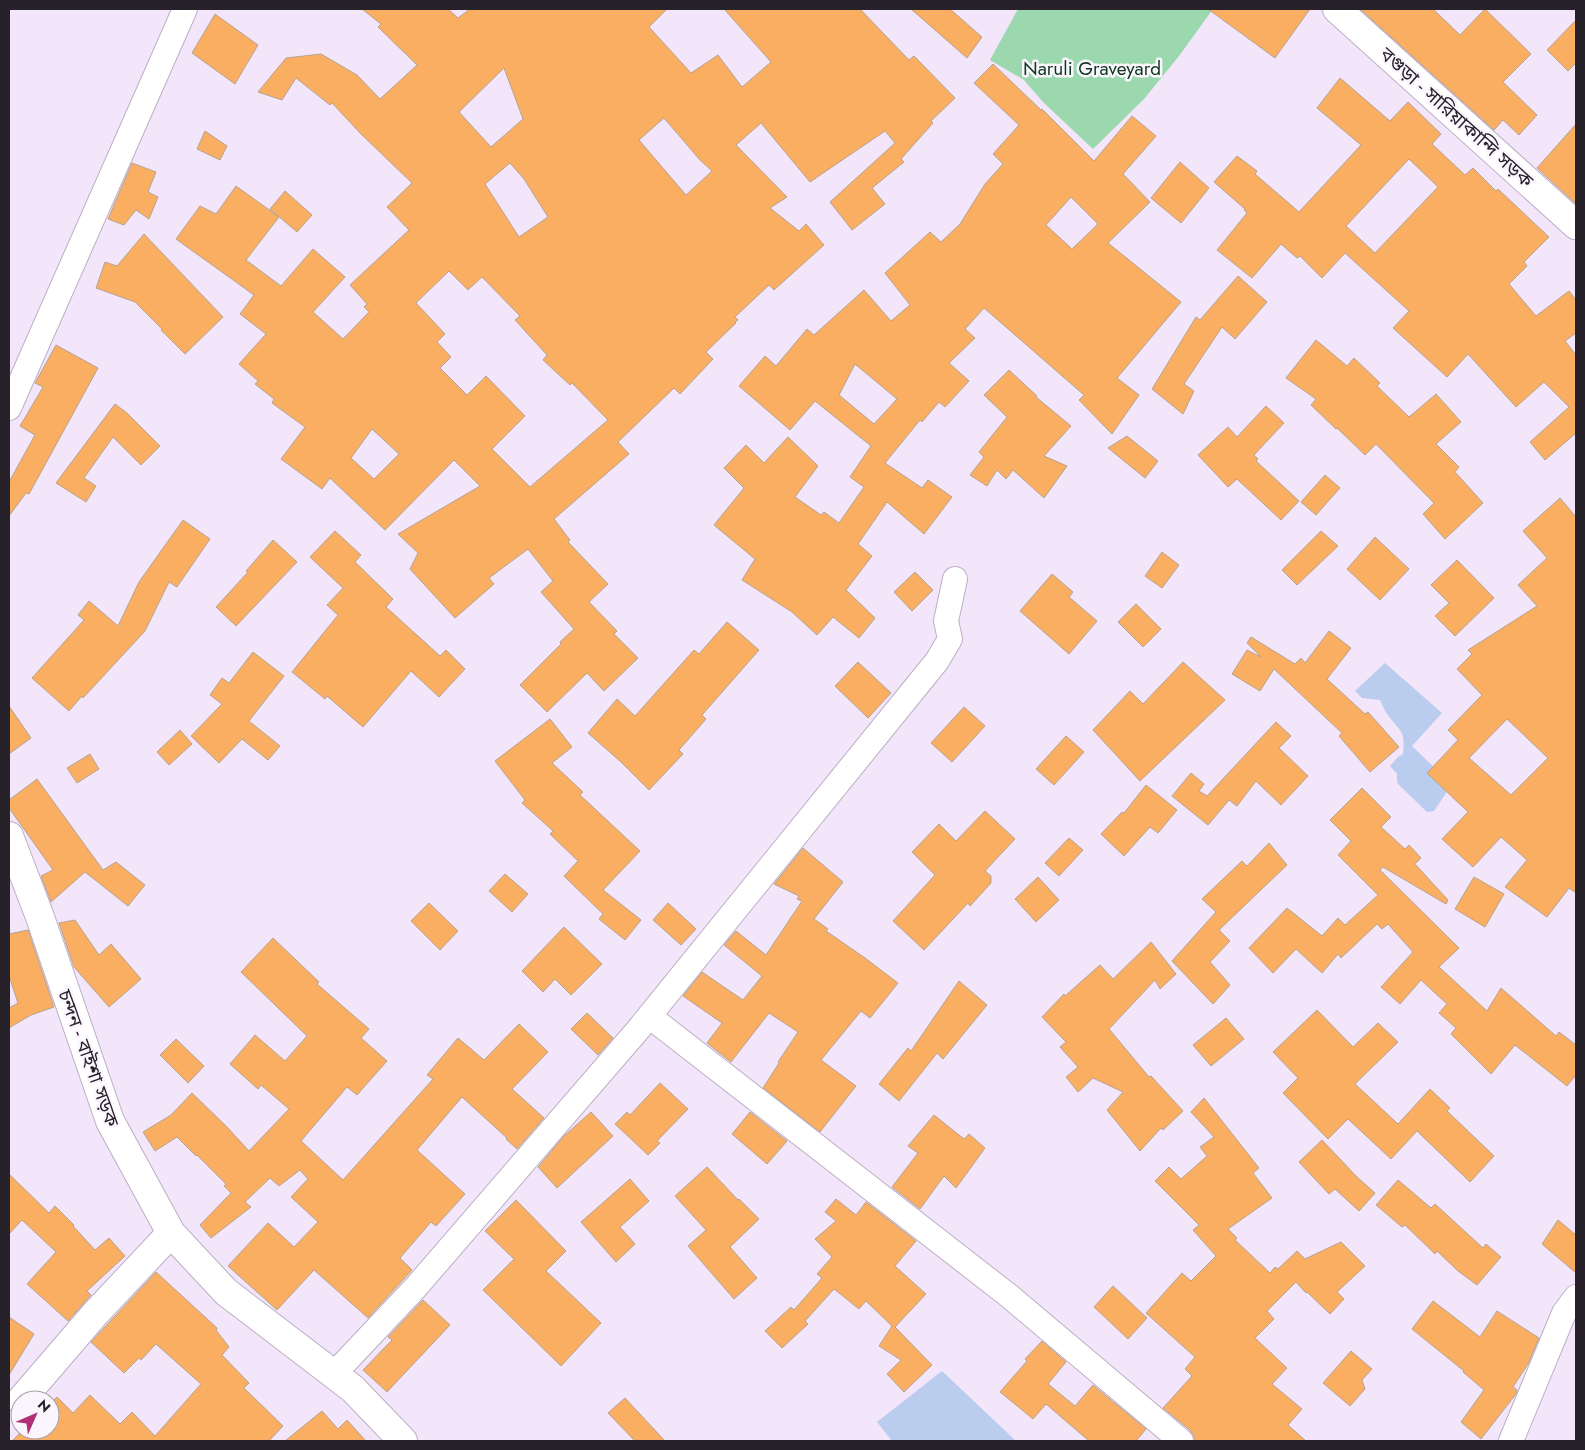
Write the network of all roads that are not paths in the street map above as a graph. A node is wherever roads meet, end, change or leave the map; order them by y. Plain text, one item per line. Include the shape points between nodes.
1 (185, 9) edge
2 (1337, 9) edge
3 (1576, 224) edge
4 (9, 408) edge
5 (955, 579) dead end
6 (9, 836) edge
7 (649, 1016) junction
8 (171, 1233) junction
9 (1576, 1297) edge
10 (334, 1374) junction
11 (29, 1390) edge
12 (403, 1441) edge
13 (1181, 1441) edge
14 (1511, 1441) edge

1 - 4 street
2 - 3 main road, বগুড়া - সারিয়াকান্দি সড়ক
5 - 7 street via 946,621 950,639 937,661
6 - 8 main road, চন্দন - বাইশা সড়ক via 110,1121
7 - 10 street via 416,1287
7 - 13 street via 1008,1295
8 - 10 main road, চন্দন - বাইশা সড়ক via 226,1292
8 - 11 main road
9 - 14 street via 1564,1313
10 - 12 main road, চন্দন - বাইশা সড়ক

